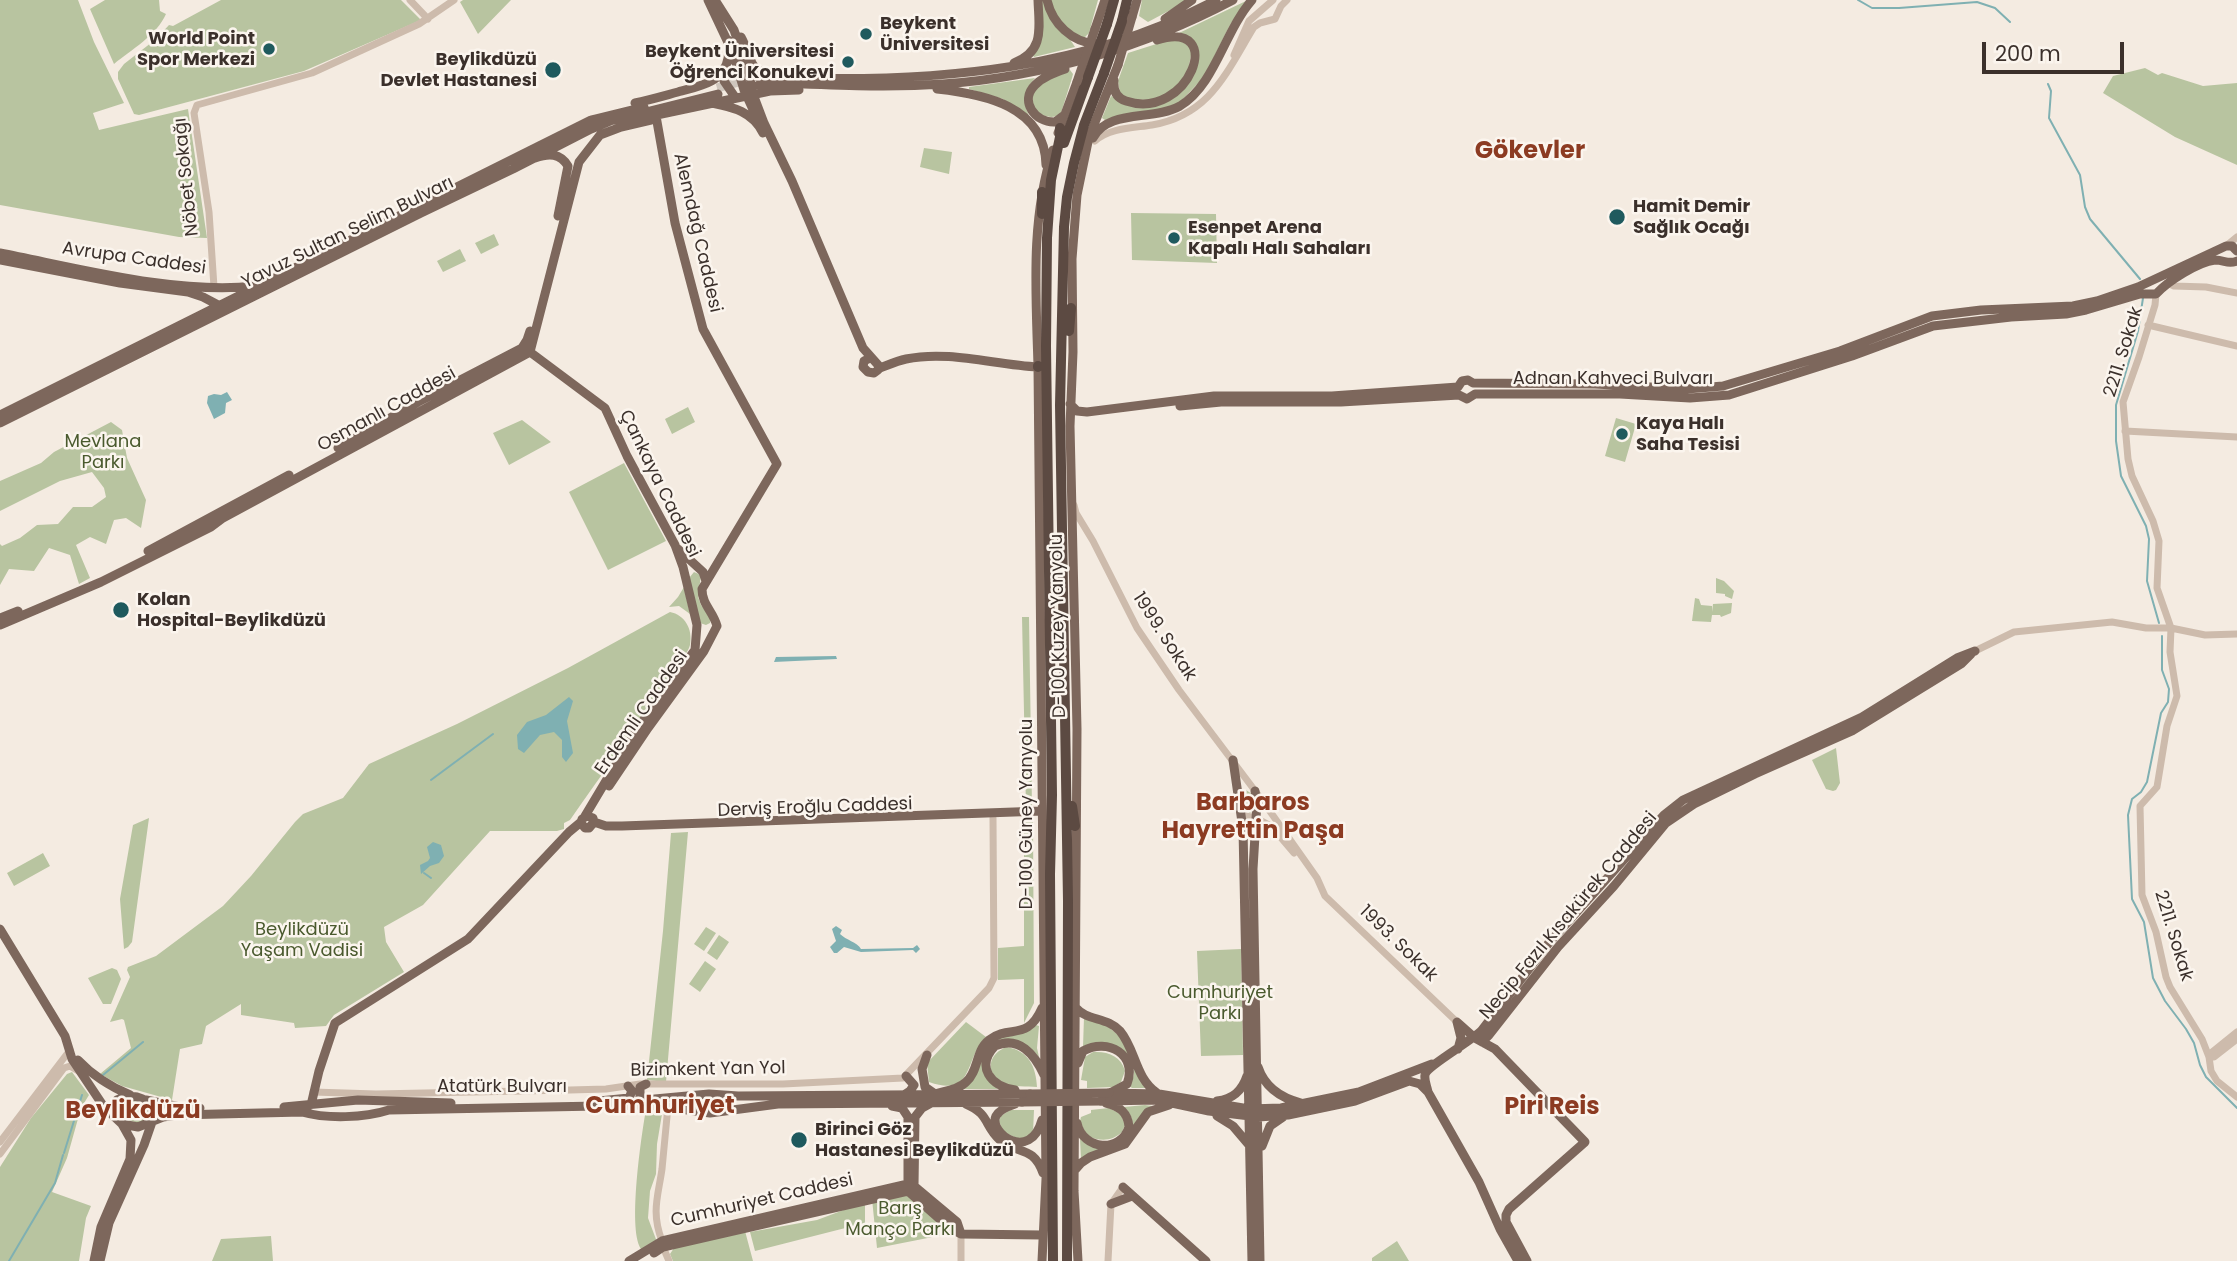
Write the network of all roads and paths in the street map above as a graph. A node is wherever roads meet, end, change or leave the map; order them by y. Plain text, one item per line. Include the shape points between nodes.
1 (410, 0) edge
2 (454, 0) edge
3 (708, 0) edge
4 (718, 0) edge
5 (1038, 0) edge
6 (1047, 0) edge
7 (1105, 0) edge
8 (1114, 0) edge
9 (1128, 0) edge
10 (1137, 0) edge
11 (1192, 0) edge
12 (1216, 0) edge
13 (1233, 0) edge
14 (1252, 0) edge
15 (1287, 0) edge
16 (1268, 3) edge
17 (1279, 9) junction
18 (428, 19) junction
19 (1127, 19) junction
20 (1269, 20) junction
21 (734, 30) junction
22 (1143, 32) junction
23 (728, 40) junction
24 (1133, 43) junction
25 (1109, 44) junction
26 (1078, 61) junction
27 (1232, 62) junction
28 (1118, 65) junction
29 (724, 70) junction
30 (990, 70) junction
31 (913, 82) junction
32 (874, 85) junction
33 (770, 91) junction
34 (716, 93) junction
35 (750, 95) junction
36 (736, 97) junction
37 (1068, 108) junction
38 (760, 111) junction
39 (656, 116) junction
40 (606, 123) junction
41 (760, 125) junction
42 (1060, 128) junction
43 (600, 135) junction
44 (1087, 149) junction
45 (535, 158) junction
46 (779, 158) junction
47 (1045, 174) junction
48 (1046, 192) junction
49 (2237, 237) edge
50 (2223, 248) junction
51 (2237, 250) edge
52 (0, 253) edge
53 (0, 260) edge
54 (2222, 261) junction
55 (2236, 261) edge
56 (2168, 283) junction
57 (263, 284) junction
58 (214, 287) junction
59 (2152, 288) junction
60 (2237, 293) edge
61 (194, 294) junction
62 (1071, 308) junction
63 (222, 309) junction
64 (197, 317) junction
65 (2148, 325) junction
66 (2237, 346) edge
67 (528, 348) junction
68 (123, 358) junction
69 (1036, 367) junction
70 (1474, 383) junction
71 (1610, 389) junction
72 (1458, 391) junction
73 (1475, 394) junction
74 (1221, 399) junction
75 (1070, 404) junction
76 (0, 415) edge
77 (0, 423) edge
78 (1070, 426) junction
79 (2125, 431) junction
80 (2237, 437) edge
81 (1061, 439) junction
82 (1072, 494) junction
83 (209, 522) junction
84 (675, 545) junction
85 (700, 569) junction
86 (686, 578) junction
87 (706, 581) junction
88 (0, 618) edge
89 (0, 625) edge
90 (697, 625) junction
91 (717, 626) junction
92 (2171, 628) junction
93 (2237, 634) edge
94 (1975, 651) joint
95 (1065, 681) junction
96 (1051, 748) junction
97 (1233, 760) junction
98 (1253, 788) junction
99 (1237, 790) junction
100 (1042, 814) junction
101 (1241, 815) junction
102 (993, 816) junction
103 (1256, 818) junction
104 (588, 822) junction
105 (1268, 824) junction
106 (1075, 826) junction
107 (1653, 831) junction
108 (1255, 837) junction
109 (1043, 865) junction
110 (1321, 886) junction
111 (0, 929) edge
112 (0, 936) edge
113 (1548, 944) junction
114 (1558, 947) junction
115 (38, 994) junction
116 (1044, 1003) junction
117 (1076, 1008) junction
118 (1457, 1022) junction
119 (2237, 1032) edge
120 (2237, 1039) edge
121 (1478, 1040) junction
122 (68, 1046) junction
123 (1457, 1050) junction
124 (927, 1055) junction
125 (2209, 1057) junction
126 (1255, 1061) junction
127 (1436, 1063) junction
128 (1248, 1071) junction
129 (83, 1075) junction
130 (1075, 1075) junction
131 (906, 1076) junction
132 (1045, 1079) junction
133 (646, 1084) junction
134 (628, 1086) junction
135 (1428, 1092) junction
136 (313, 1093) junction
137 (1109, 1093) junction
138 (1030, 1094) junction
139 (1159, 1094) junction
140 (130, 1095) junction
141 (902, 1095) junction
142 (738, 1096) junction
143 (677, 1097) junction
144 (2237, 1097) edge
145 (934, 1098) junction
146 (146, 1100) junction
147 (650, 1100) junction
148 (599, 1101) junction
149 (1101, 1101) junction
150 (342, 1102) junction
151 (858, 1102) junction
152 (961, 1102) junction
153 (1022, 1102) junction
154 (1173, 1103) junction
155 (1303, 1103) junction
156 (312, 1105) junction
157 (388, 1106) junction
158 (670, 1107) junction
159 (1209, 1107) junction
160 (733, 1110) junction
161 (1074, 1111) junction
162 (1045, 1112) junction
163 (1253, 1114) junction
164 (345, 1115) junction
165 (1287, 1115) junction
166 (119, 1121) junction
167 (152, 1122) junction
168 (0, 1142) edge
169 (1250, 1147) junction
170 (0, 1154) edge
171 (1259, 1162) junction
172 (1074, 1171) junction
173 (1045, 1178) junction
174 (910, 1186) junction
175 (1123, 1187) joint
176 (1074, 1191) joint
177 (1132, 1196) junction
178 (1111, 1204) junction
179 (1490, 1207) junction
180 (1509, 1209) junction
181 (961, 1234) junction
182 (1042, 1235) junction
183 (663, 1244) junction
184 (94, 1261) edge
185 (100, 1261) edge
186 (629, 1261) edge
187 (640, 1261) edge
188 (669, 1261) edge
189 (961, 1261) edge
190 (1044, 1261) edge
191 (1053, 1261) edge
192 (1067, 1261) edge
193 (1076, 1261) edge
194 (1108, 1261) edge
195 (1206, 1261) edge
196 (1252, 1261) edge
197 (1260, 1261) edge
198 (1518, 1261) edge
199 (1527, 1261) edge

1 - 18 street
2 - 18 street
3 - 23 main road
4 - 21 main road
5 - 30 main road via 1036,46 1022,60
6 - 25 main road via 1056,20 1073,37 1085,43
7 - 37 main road, D-100 Güney Yanyolu, bridge
8 - 48 highway, bridge
9 - 19 highway
10 - 19 main road, D-100 Kuzey Yanyolu
11 - 22 main road
12 - 22 main road
13 - 24 main road
14 - 44 main road via 1233,26 1206,81 1189,99 1164,113 1107,123
15 - 17 street
16 - 17 street
16 - 20 street via 1263,13
16 - 27 street via 1251,19
17 - 20 street via 1275,19
18 - 58 street, Nöbet Sokağı via 312,73 197,105 195,124 209,212
19 - 28 main road, D-100 Kuzey Yanyolu, bridge
19 - 81 highway, bridge via 1081,135 1066,206
20 - 27 street via 1254,27
21 - 31 main road via 752,64 762,72 906,74
21 - 35 main road via 750,77
22 - 25 main road
23 - 29 main road
23 - 35 main road
24 - 26 main road
24 - 28 main road via 1185,39 1195,54 1193,71 1171,95 1140,103 1123,100 1115,92
25 - 30 main road
26 - 31 main road via 988,79
26 - 37 main road via 1043,78 1030,92 1031,111 1044,122 1057,121
27 - 44 street via 1221,83 1186,115 1106,133
28 - 44 main road, D-100 Kuzey Yanyolu
29 - 34 main road
29 - 36 main road via 724,81
30 - 31 main road
31 - 32 main road
31 - 32 main road via 759,81
31 - 47 main road via 986,97 1019,112 1041,140
32 - 33 main road via 839,91
33 - 35 main road
33 - 38 main road
34 - 36 main road
34 - 39 main road
34 - 40 main road, Yavuz Sultan Selim Bulvarı
34 - 41 main road
34 - 57 main road, Yavuz Sultan Selim Bulvarı via 595,119
35 - 36 main road
35 - 38 main road
35 - 41 main road
37 - 42 main road, D-100 Güney Yanyolu
38 - 46 main road
39 - 40 main road
39 - 43 main road
39 - 87 main road, Alemdağ Caddesi via 675,223 704,328 777,464
40 - 43 main road
40 - 45 main road, Yavuz Sultan Selim Bulvarı
41 - 46 main road
42 - 47 main road, D-100 Güney Yanyolu
42 - 48 highway
43 - 67 main road via 577,169
44 - 62 main road, D-100 Kuzey Yanyolu via 1073,223
45 - 63 main road, Yavuz Sultan Selim Bulvarı
45 - 67 main road via 557,155 568,168
46 - 69 main road via 872,362 918,357
47 - 48 main road, D-100 Güney Yanyolu
48 - 69 main road, D-100 Güney Yanyolu via 1037,226
48 - 96 highway
49 - 50 street
50 - 51 main road
50 - 54 main road
50 - 59 main road via 2191,261
52 - 58 main road, Avrupa Caddesi via 128,278
53 - 61 main road, Avrupa Caddesi
54 - 55 main road
54 - 56 main road via 2200,265
56 - 59 main road
56 - 60 street
57 - 58 main road, Avrupa Caddesi
57 - 63 main road, Yavuz Sultan Selim Bulvarı
58 - 63 main road
59 - 65 street, 2211. Sokak via 2155,305
59 - 71 main road, Adnan Kahveci Bulvarı via 2073,306 1932,316 1820,358 1723,386
61 - 63 main road, Avrupa Caddesi
61 - 64 main road via 199,305
62 - 75 main road, D-100 Kuzey Yanyolu
62 - 81 highway
63 - 64 main road, Yavuz Sultan Selim Bulvarı
63 - 68 main road, Yavuz Sultan Selim Bulvarı
64 - 68 main road, Yavuz Sultan Selim Bulvarı
65 - 66 street
65 - 79 street, 2211. Sokak via 2123,402
67 - 83 main road, Osmanlı Caddesi
67 - 84 main road, Çankaya Caddesi via 605,408
68 - 76 main road, Yavuz Sultan Selim Bulvarı
68 - 77 main road, Yavuz Sultan Selim Bulvarı
69 - 100 main road, D-100 Güney Yanyolu
70 - 71 main road, Adnan Kahveci Bulvarı
70 - 72 main road, Adnan Kahveci Bulvarı via 1465,380
70 - 73 main road
71 - 73 main road, Adnan Kahveci Bulvarı
72 - 73 main road, Adnan Kahveci Bulvarı via 1467,399
72 - 74 main road, Adnan Kahveci Bulvarı via 1341,399
74 - 75 main road, Adnan Kahveci Bulvarı via 1087,412
74 - 78 main road, Adnan Kahveci Bulvarı via 1082,418
75 - 78 main road, D-100 Kuzey Yanyolu
78 - 82 main road, D-100 Kuzey Yanyolu
79 - 80 street
79 - 92 street, 2211. Sokak via 2132,477 2159,541 2157,589
81 - 95 highway
82 - 97 street, 1999. Sokak via 1076,513 1137,628
82 - 106 main road, D-100 Kuzey Yanyolu
83 - 88 main road, Osmanlı Caddesi via 82,585
83 - 89 main road, Osmanlı Caddesi via 101,582
84 - 85 main road
84 - 86 main road, Çankaya Caddesi
85 - 86 main road via 695,568
85 - 87 main road
86 - 90 main road, Çankaya Caddesi
87 - 91 main road via 703,602
90 - 91 main road via 704,629
90 - 104 main road, Erdemli Caddesi via 695,650 637,729
91 - 104 main road, Erdemli Caddesi
92 - 93 street, Necip Fazıl Kısakürek Caddesi via 2205,635
92 - 94 street, Necip Fazıl Kısakürek Caddesi via 2112,622 2014,632
92 - 125 street, 2211. Sokak via 2177,696 2157,788 2139,812 2140,881 2170,987
94 - 107 main road, Necip Fazıl Kısakürek Caddesi via 1802,748 1683,800
95 - 106 highway via 1070,702
95 - 192 highway
96 - 109 highway
96 - 191 highway
97 - 98 street, 1999. Sokak
97 - 99 main road
98 - 99 street
98 - 103 main road
98 - 110 street, 1993. Sokak
99 - 101 main road
100 - 102 main road, Derviş Eroğlu Caddesi
100 - 109 main road, D-100 Güney Yanyolu
101 - 103 street, 1993. Sokak
101 - 128 main road
102 - 104 main road, Derviş Eroğlu Caddesi via 596,832
102 - 124 street via 994,978
103 - 105 street, 1993. Sokak
103 - 108 main road
104 - 136 main road via 562,840 468,939 335,1023
105 - 108 street
105 - 110 street, 1993. Sokak
106 - 117 main road, D-100 Kuzey Yanyolu
107 - 113 main road, Necip Fazıl Kısakürek Caddesi
107 - 114 main road, Necip Fazıl Kısakürek Caddesi via 1614,886
108 - 126 main road
109 - 116 main road, D-100 Güney Yanyolu
110 - 118 street, 1993. Sokak via 1325,896
111 - 115 main road
112 - 115 main road
113 - 114 main road
113 - 121 main road, Necip Fazıl Kısakürek Caddesi
114 - 121 main road, Necip Fazıl Kısakürek Caddesi via 1489,1035
115 - 122 main road
116 - 132 main road, D-100 Güney Yanyolu
116 - 145 main road via 1037,1020 1027,1028 987,1042 965,1084
117 - 130 main road, D-100 Kuzey Yanyolu
117 - 139 main road via 1118,1029 1146,1084
118 - 121 main road
118 - 123 main road via 1461,1038
119 - 125 street
120 - 125 street
121 - 123 main road
121 - 180 main road via 1494,1049 1585,1142
122 - 129 main road
122 - 140 main road via 90,1072
122 - 168 street
123 - 127 main road
124 - 131 street
124 - 145 main road via 923,1084
125 - 144 street, 2211. Sokak via 2217,1081
126 - 155 main road via 1272,1089
126 - 163 main road
127 - 135 main road via 1425,1074
127 - 155 main road via 1359,1092
128 - 159 main road via 1236,1094
128 - 163 main road
129 - 166 main road
129 - 170 street via 75,1068 64,1068
130 - 137 main road via 1081,1054 1089,1048 1102,1046 1120,1052 1130,1075 1127,1084
130 - 161 main road, D-100 Kuzey Yanyolu
131 - 133 street, Bizimkent Yan Yol via 849,1082
131 - 141 main road via 914,1085
132 - 138 main road via 1021,1046 1005,1042 992,1048 988,1075 1005,1088
132 - 162 main road, D-100 Güney Yanyolu
133 - 134 street, Bizimkent Yan Yol
133 - 147 main road via 638,1093
134 - 136 street, Bizimkent Yan Yol via 606,1090
134 - 148 main road via 632,1091 629,1098
135 - 165 main road via 1409,1081 1355,1101
135 - 179 main road
136 - 156 main road
137 - 138 main road, bridge
137 - 139 main road
138 - 145 main road
139 - 159 main road
140 - 146 main road
140 - 166 main road via 117,1100 114,1107
141 - 142 main road, Atatürk Bulvarı
141 - 145 main road, Atatürk Bulvarı
142 - 143 main road, Atatürk Bulvarı
142 - 160 main road via 715,1100 719,1109
143 - 147 main road, Atatürk Bulvarı
143 - 158 main road via 699,1098 704,1104 696,1110
145 - 151 main road
145 - 152 main road
145 - 174 main road via 915,1117
146 - 156 main road, Atatürk Bulvarı via 188,1108
146 - 167 main road via 153,1109
147 - 148 main road, Atatürk Bulvarı
148 - 157 main road, Atatürk Bulvarı
149 - 153 main road, bridge
149 - 154 main road
149 - 161 main road via 1119,1107 1128,1119 1126,1135 1116,1142 1088,1141
150 - 156 main road, Atatürk Bulvarı
150 - 157 main road, Atatürk Bulvarı
150 - 164 main road via 354,1105 354,1111
151 - 160 main road, Atatürk Bulvarı
151 - 174 main road via 897,1106 905,1112
152 - 153 main road
152 - 173 main road via 982,1112 1003,1142 1031,1153
153 - 162 main road via 996,1115 997,1128 1010,1140 1034,1138
154 - 159 main road
154 - 172 main road via 1151,1110 1125,1144 1090,1157
155 - 163 main road
157 - 158 main road, Atatürk Bulvarı
157 - 164 main road, Atatürk Bulvarı via 363,1116
158 - 160 main road, Atatürk Bulvarı via 698,1113
158 - 183 street via 656,1202
159 - 163 main road
159 - 169 main road
161 - 172 main road, D-100 Kuzey Yanyolu
162 - 173 main road, D-100 Güney Yanyolu
163 - 165 main road
163 - 169 main road
163 - 171 main road
164 - 167 main road, Atatürk Bulvarı via 202,1114 167,1116
165 - 171 main road via 1269,1128
166 - 167 main road via 138,1127
166 - 184 main road via 131,1140 131,1153 101,1227
167 - 185 main road via 109,1223
169 - 196 main road
171 - 197 main road
172 - 176 main road, D-100 Kuzey Yanyolu
173 - 182 main road, D-100 Güney Yanyolu
173 - 190 highway
174 - 181 main road via 957,1222
174 - 183 main road, Cumhuriyet Caddesi
175 - 177 main road
175 - 178 street
176 - 193 highway
177 - 178 main road
177 - 195 main road
178 - 194 street
179 - 180 main road via 1495,1212
179 - 198 main road
180 - 199 main road via 1506,1222
181 - 182 main road
181 - 189 street
182 - 190 main road, D-100 Güney Yanyolu
183 - 186 main road, Cumhuriyet Caddesi
183 - 187 main road, Cumhuriyet Caddesi
183 - 188 street

